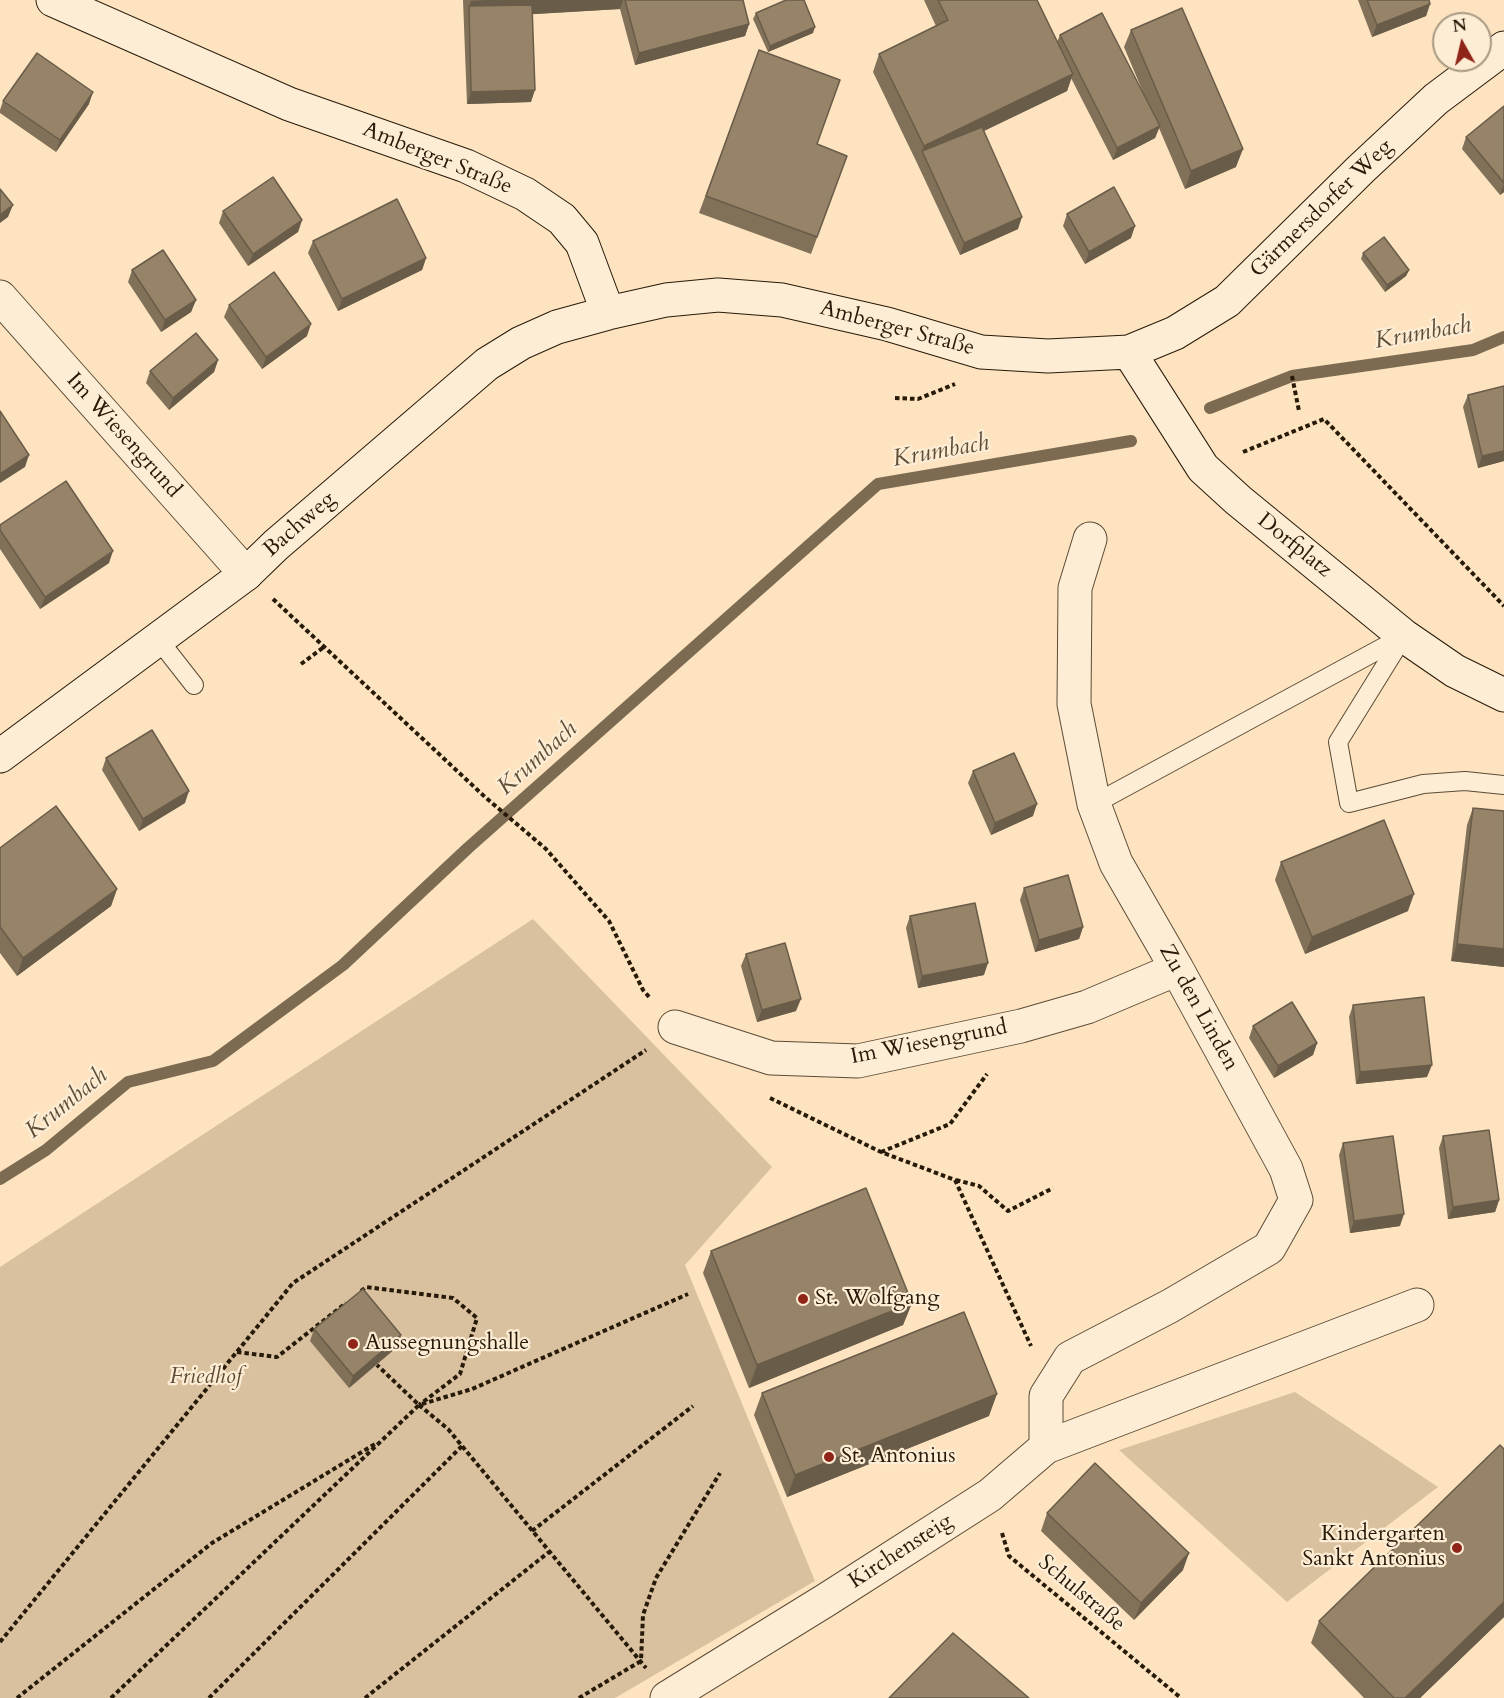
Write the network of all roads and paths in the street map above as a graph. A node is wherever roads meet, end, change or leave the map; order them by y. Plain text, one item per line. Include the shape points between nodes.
1 (53, 0) edge
2 (1504, 48) edge
3 (0, 297) edge
4 (608, 313) junction
5 (981, 352) junction
6 (1129, 352) junction
7 (1292, 376) dead end
8 (895, 398) dead end
9 (1299, 411) dead end
10 (1203, 468) junction
11 (1090, 539) dead end
12 (246, 574) junction
13 (1504, 606) edge
14 (1404, 636) junction
15 (158, 639) junction
16 (324, 647) junction
17 (301, 664) dead end
18 (194, 685) dead end
19 (1504, 694) edge
20 (0, 756) edge
21 (1504, 784) edge
22 (1094, 804) junction
23 (1178, 969) junction
24 (1021, 1026) junction
25 (675, 1028) junction
26 (955, 1180) junction
27 (1053, 1188) dead end
28 (357, 1294) edge
29 (688, 1294) dead end
30 (348, 1302) edge
31 (1417, 1305) dead end
32 (237, 1352) junction
33 (1034, 1353) dead end
34 (377, 1365) edge
35 (418, 1406) junction
36 (693, 1406) dead end
37 (384, 1438) junction
38 (462, 1446) junction
39 (1046, 1448) junction
40 (720, 1473) dead end
41 (990, 1495) junction
42 (532, 1531) junction
43 (549, 1552) junction
44 (0, 1642) edge
45 (641, 1661) junction
46 (668, 1697) edge
47 (17, 1698) edge
48 (111, 1698) edge
49 (209, 1698) edge
50 (365, 1698) edge
51 (579, 1698) edge
52 (1181, 1698) edge

1 - 4 street, Amberger Straße via 289,104 466,166 525,194 562,219 582,243
2 - 6 street, Gärmersdorfer Weg via 1436,99 1227,301 1175,333
3 - 12 street, Im Wiesengrund
4 - 5 street, Amberger Straße via 666,300 718,295 782,300 887,324
4 - 12 street, Bachweg via 557,327 486,364
5 - 6 street, Amberger Straße via 1048,357
5 - 8 path via 963,381 918,399
6 - 10 street, Dorfplatz
7 - 9 path
10 - 13 path via 1324,419
10 - 14 street, Dorfplatz
11 - 22 street, Zu den Linden via 1075,588 1074,704
12 - 15 street, Bachweg
12 - 16 path
14 - 19 street, Dorfplatz via 1455,671
14 - 21 lane via 1338,742 1349,803 1423,784
14 - 22 lane
15 - 18 lane
15 - 20 street, Bachweg
16 - 17 path
16 - 25 path via 546,849 609,921 643,990
22 - 23 street, Zu den Linden via 1116,863
23 - 24 street, Im Wiesengrund via 1087,1007
23 - 39 street, Zu den Linden via 1286,1169 1296,1200 1269,1248 1070,1358 1046,1396
24 - 25 street, Im Wiesengrund via 858,1061 771,1058
24 - 26 path via 950,1124 880,1152
25 - 32 path via 293,1283
26 - 27 path via 979,1186 1008,1212
26 - 33 path
28 - 35 path via 366,1287 453,1298 477,1318 460,1374
29 - 35 path via 472,1389
30 - 32 path via 277,1357
31 - 39 street
32 - 44 path
34 - 35 path
35 - 37 path
35 - 38 path via 448,1429
36 - 42 path
37 - 47 path via 212,1543
37 - 48 path
38 - 42 path
38 - 49 path
39 - 41 street, Kirchensteig
40 - 45 path via 656,1578 643,1615
41 - 46 street, Kirchensteig
41 - 52 path, Schulstraße via 1009,1556
42 - 43 path
43 - 45 path
43 - 50 path
45 - 46 path
45 - 51 path

